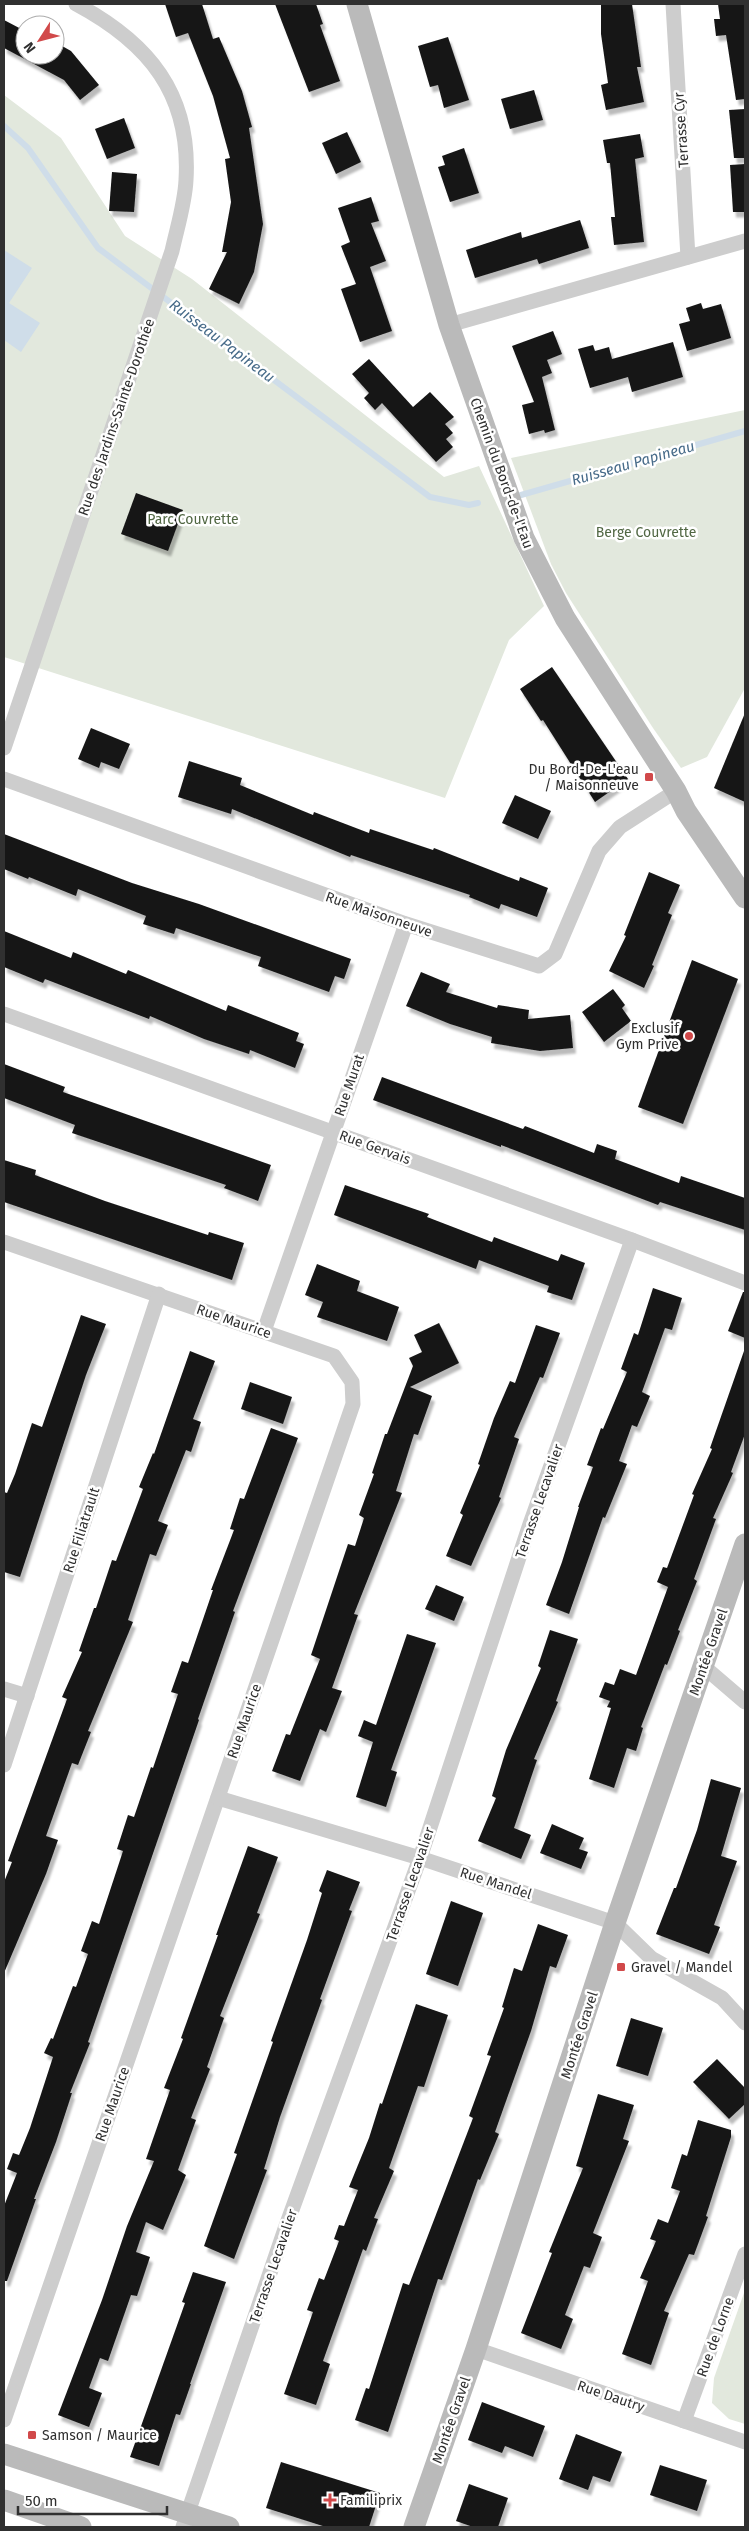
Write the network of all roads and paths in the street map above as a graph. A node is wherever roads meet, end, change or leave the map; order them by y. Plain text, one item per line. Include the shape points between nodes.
1 (357, 4) edge
2 (673, 4) edge
3 (80, 5) edge
4 (745, 241) edge
5 (688, 257) junction
6 (449, 325) junction
7 (4, 748) edge
8 (4, 779) edge
9 (676, 791) junction
10 (745, 898) edge
11 (406, 924) junction
12 (4, 1014) edge
13 (333, 1132) junction
14 (632, 1240) junction
15 (4, 1242) edge
16 (745, 1283) edge
17 (159, 1294) junction
18 (264, 1331) junction
19 (745, 1544) edge
20 (703, 1666) junction
21 (4, 1689) edge
22 (26, 1696) junction
23 (745, 1702) edge
24 (4, 1765) edge
25 (218, 1798) junction
26 (420, 1858) junction
27 (615, 1923) junction
28 (745, 2023) edge
29 (745, 2254) edge
30 (476, 2349) junction
31 (4, 2420) edge
32 (684, 2421) junction
33 (745, 2442) edge
34 (4, 2454) edge
35 (4, 2500) edge
36 (185, 2520) edge
37 (81, 2527) edge
38 (229, 2527) edge
39 (414, 2527) edge

1 - 6 street, Chemin du Bord-de-l'Eau
2 - 5 street, Terrasse Cyr
3 - 7 street, Rue des Jardins-Sainte-Dorothée via 116,27 147,55 174,97 186,135 186,181 172,251
4 - 5 street
5 - 6 street
6 - 9 street, Chemin du Bord-de-l'Eau via 524,538 565,618
8 - 11 street, Rue Maisonneuve
9 - 10 street, Chemin du Bord-de-l'Eau
9 - 11 street, Rue Maisonneuve via 620,827 599,851 556,954 539,966
11 - 13 street, Rue Murat
12 - 13 street, Rue Gervais
13 - 14 street, Rue Gervais
13 - 18 street, Rue Murat
14 - 16 street, Rue Gervais
14 - 26 street, Terrasse Lecavalier via 530,1524
15 - 17 street, Rue Maurice
17 - 18 street, Rue Maurice
17 - 22 street, Rue Filiatrault
18 - 25 street, Rue Maurice via 334,1356 352,1382 353,1404
19 - 20 street, Montée Gravel
20 - 23 street
20 - 27 street, Montée Gravel
21 - 22 street
22 - 24 street, Rue Filiatrault
25 - 26 street, Rue Mandel
25 - 31 street, Rue Maurice
26 - 27 street, Rue Mandel
26 - 36 street, Terrasse Lecavalier
27 - 28 street, Rue Mandel via 650,1958 722,1998
27 - 30 street, Montée Gravel
29 - 32 street, Rue de Lorne
30 - 32 street, Rue Dautry
30 - 39 street, Montée Gravel
32 - 33 street, Rue Dautry
34 - 36 street
35 - 37 street
36 - 38 street

